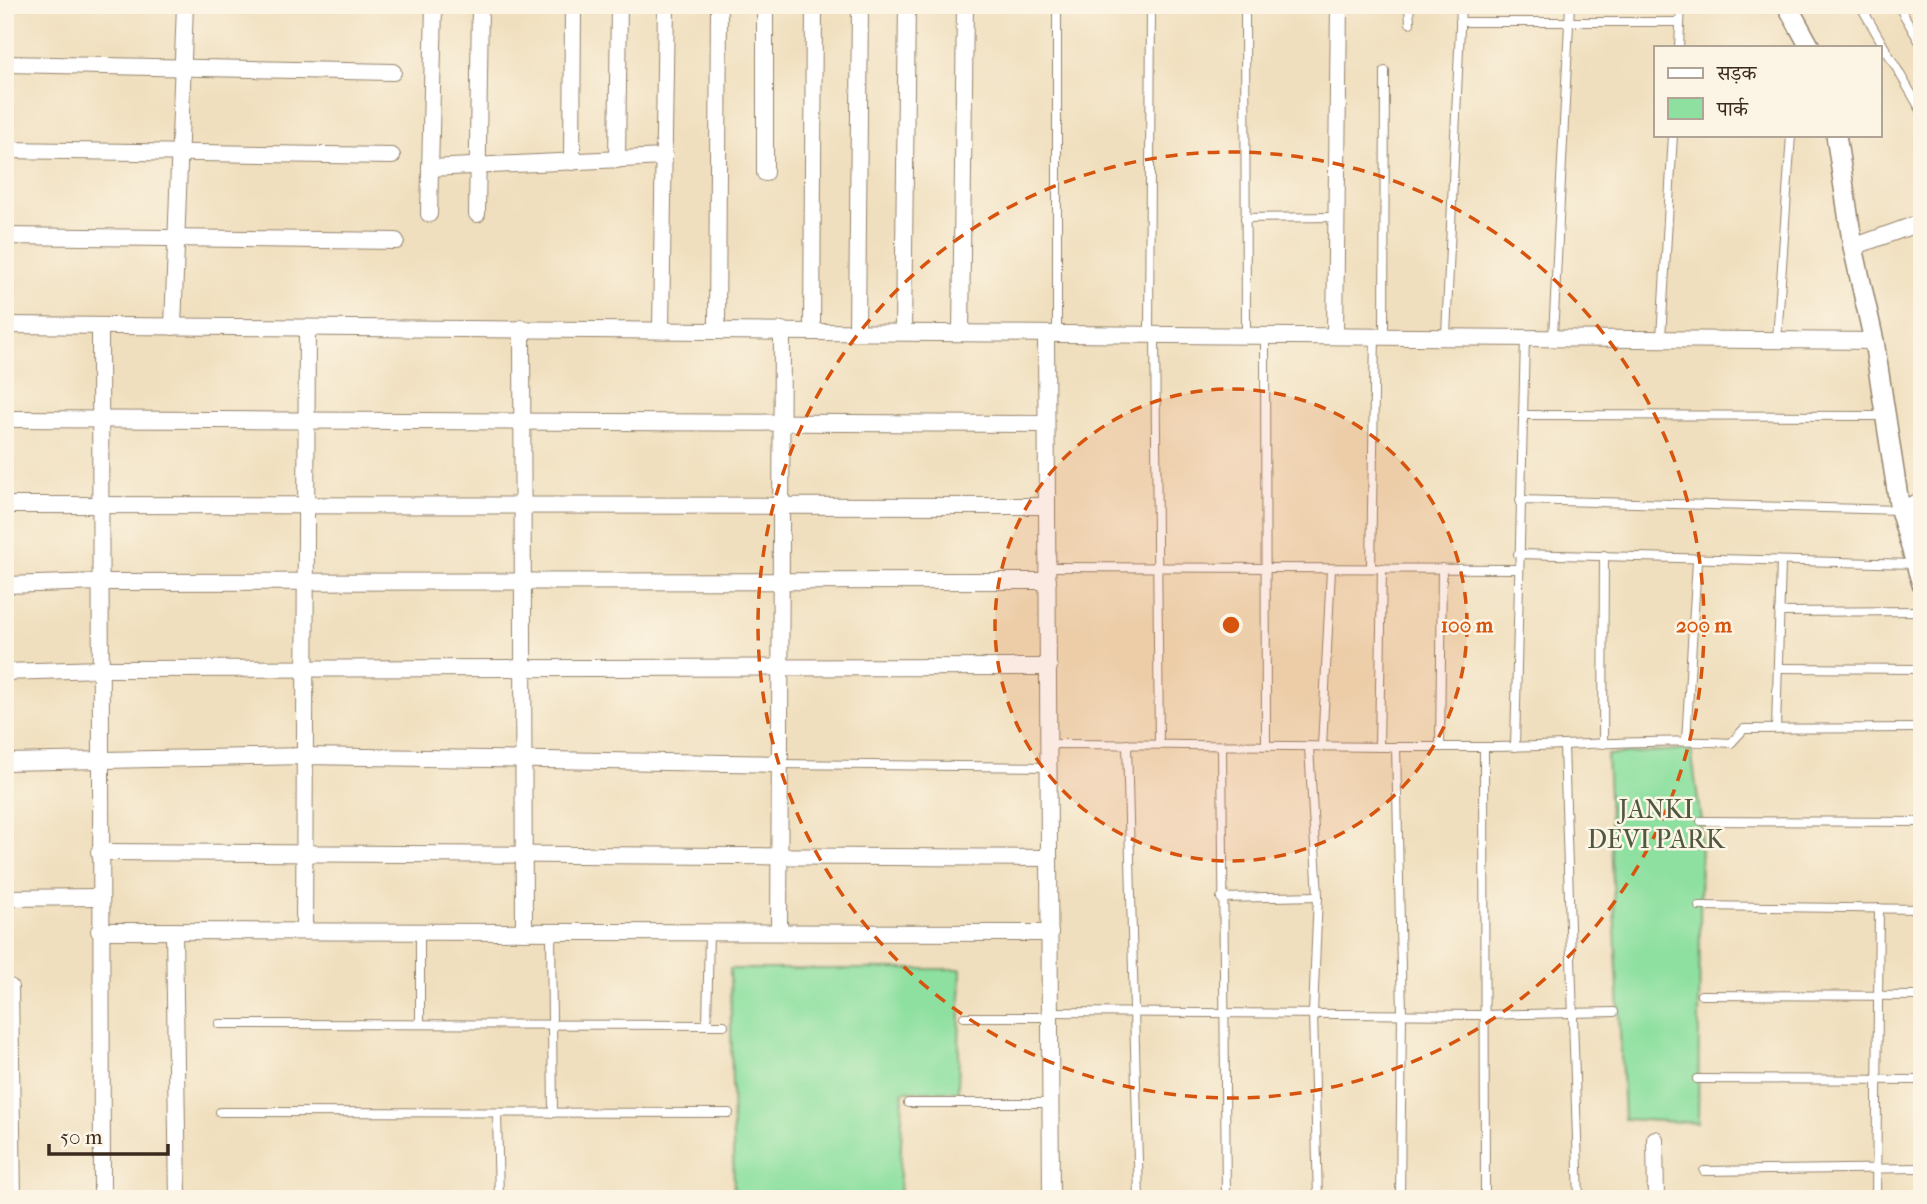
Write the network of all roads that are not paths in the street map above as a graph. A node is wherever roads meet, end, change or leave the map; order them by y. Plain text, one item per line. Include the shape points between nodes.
1 (185, 5) edge
2 (433, 5) edge
3 (480, 5) edge
4 (573, 5) edge
5 (619, 5) edge
6 (666, 5) edge
7 (719, 5) edge
8 (765, 5) edge
9 (814, 5) edge
10 (860, 5) edge
11 (907, 5) edge
12 (965, 5) edge
13 (1057, 5) edge
14 (1151, 5) edge
15 (1245, 5) edge
16 (1339, 5) edge
17 (1409, 5) edge
18 (1461, 5) edge
19 (1570, 5) edge
20 (1681, 5) edge
21 (1787, 5) edge
22 (1860, 5) edge
23 (1898, 5) edge
24 (1460, 22) junction
25 (1680, 22) junction
26 (1410, 23) dead end
27 (1570, 23) junction
28 (1796, 26) junction
29 (1679, 46) edge
30 (1796, 46) edge
31 (1809, 46) edge
32 (1922, 46) edge
33 (5, 64) edge
34 (183, 67) junction
35 (1385, 71) dead end
36 (393, 72) dead end
37 (1922, 112) edge
38 (1674, 136) edge
39 (1791, 136) edge
40 (1836, 136) edge
41 (5, 150) edge
42 (179, 154) junction
43 (392, 156) dead end
44 (664, 157) junction
45 (617, 160) junction
46 (572, 162) junction
47 (430, 168) junction
48 (478, 168) junction
49 (765, 173) dead end
50 (429, 214) dead end
51 (477, 214) dead end
52 (1336, 217) junction
53 (1245, 218) junction
54 (1922, 222) edge
55 (5, 236) edge
56 (176, 240) junction
57 (396, 241) dead end
58 (1853, 247) junction
59 (5, 325) edge
60 (100, 326) junction
61 (173, 327) junction
62 (307, 328) junction
63 (523, 328) junction
64 (661, 328) junction
65 (717, 329) junction
66 (782, 330) junction
67 (812, 331) junction
68 (857, 331) junction
69 (903, 332) junction
70 (961, 333) junction
71 (1051, 334) junction
72 (1152, 334) junction
73 (1246, 334) junction
74 (1265, 335) junction
75 (1335, 335) junction
76 (1380, 335) junction
77 (1446, 335) junction
78 (1525, 335) junction
79 (1553, 336) junction
80 (1661, 338) junction
81 (1777, 339) junction
82 (1874, 341) junction
83 (1522, 415) junction
84 (1885, 416) junction
85 (5, 419) edge
86 (100, 419) junction
87 (306, 420) junction
88 (523, 421) junction
89 (782, 422) junction
90 (1046, 424) junction
91 (1520, 500) junction
92 (1922, 500) edge
93 (5, 505) edge
94 (100, 505) junction
95 (306, 505) junction
96 (523, 505) junction
97 (782, 506) junction
98 (1047, 506) junction
99 (1900, 510) junction
100 (1518, 554) junction
101 (1604, 555) junction
102 (1697, 561) junction
103 (1781, 562) junction
104 (1915, 564) junction
105 (1156, 567) junction
106 (1264, 568) junction
107 (1371, 568) junction
108 (1382, 568) junction
109 (1442, 568) junction
110 (1518, 569) junction
111 (1331, 570) junction
112 (1048, 574) junction
113 (100, 582) junction
114 (306, 582) junction
115 (523, 582) junction
116 (781, 582) junction
117 (1922, 584) edge
118 (5, 585) edge
119 (1922, 611) edge
120 (1779, 612) junction
121 (781, 667) junction
122 (1049, 667) junction
123 (1778, 667) junction
124 (305, 668) junction
125 (523, 668) junction
126 (102, 669) junction
127 (1922, 669) edge
128 (5, 672) edge
129 (1922, 728) edge
130 (1776, 729) junction
131 (1686, 741) junction
132 (1049, 744) junction
133 (1127, 744) junction
134 (1159, 744) junction
135 (1266, 744) junction
136 (1603, 744) junction
137 (1222, 746) junction
138 (1440, 746) junction
139 (1564, 746) junction
140 (1309, 747) junction
141 (1322, 747) junction
142 (1379, 747) junction
143 (1396, 747) junction
144 (1483, 747) junction
145 (1515, 747) junction
146 (305, 756) junction
147 (523, 759) junction
148 (100, 760) junction
149 (5, 762) edge
150 (780, 764) junction
151 (1049, 767) junction
152 (1701, 821) dead end
153 (1922, 822) edge
154 (99, 852) junction
155 (304, 853) junction
156 (523, 854) junction
157 (780, 855) junction
158 (1049, 858) junction
159 (1318, 896) junction
160 (99, 897) junction
161 (5, 898) edge
162 (1222, 898) junction
163 (1699, 906) dead end
164 (1879, 908) junction
165 (1922, 909) edge
166 (99, 931) junction
167 (174, 931) junction
168 (304, 932) junction
169 (419, 932) junction
170 (524, 932) junction
171 (551, 932) junction
172 (709, 932) junction
173 (779, 932) junction
174 (1050, 933) junction
175 (10, 987) dead end
176 (1700, 995) dead end
177 (1878, 996) junction
178 (1922, 996) edge
179 (1135, 1012) junction
180 (1222, 1012) junction
181 (1614, 1012) dead end
182 (1313, 1013) junction
183 (1402, 1013) junction
184 (1050, 1015) junction
185 (1482, 1015) junction
186 (1572, 1015) junction
187 (964, 1017) dead end
188 (219, 1024) dead end
189 (420, 1024) junction
190 (552, 1024) junction
191 (707, 1025) junction
192 (724, 1025) dead end
193 (1697, 1079) dead end
194 (1877, 1080) junction
195 (1922, 1080) edge
196 (908, 1103) dead end
197 (1051, 1103) junction
198 (220, 1112) dead end
199 (497, 1113) junction
200 (553, 1113) junction
201 (729, 1113) dead end
202 (1655, 1139) dead end
203 (1922, 1168) edge
204 (1876, 1170) junction
205 (1704, 1171) dead end
206 (13, 1199) edge
207 (102, 1199) edge
208 (178, 1199) edge
209 (499, 1199) edge
210 (1051, 1199) edge
211 (1139, 1199) edge
212 (1226, 1199) edge
213 (1318, 1199) edge
214 (1400, 1199) edge
215 (1485, 1199) edge
216 (1578, 1199) edge
217 (1656, 1199) edge
218 (1876, 1199) edge

1 - 34 street
2 - 47 street
3 - 48 street
4 - 46 street
5 - 45 street
6 - 44 street
7 - 65 street
8 - 49 street
9 - 67 street
10 - 68 street
11 - 69 street
12 - 70 street
13 - 71 lane
14 - 72 lane
15 - 53 lane
16 - 52 street
17 - 26 lane
18 - 24 lane
19 - 27 lane
20 - 25 lane
21 - 28 street
22 - 37 lane
23 - 32 lane
24 - 27 lane
24 - 77 lane
25 - 27 lane
25 - 29 lane
27 - 79 lane
28 - 30 lane
28 - 31 street
33 - 34 street
34 - 36 street
34 - 42 street
35 - 76 lane
38 - 80 lane
39 - 81 lane
40 - 58 street
41 - 42 street
42 - 43 street
42 - 56 street
44 - 45 street
44 - 64 street
45 - 46 street
46 - 48 street
47 - 48 street
47 - 50 street
48 - 51 street
52 - 53 lane
52 - 75 street
53 - 73 lane
54 - 58 street
55 - 56 street
56 - 57 street
56 - 61 street
58 - 82 street
59 - 60 street
60 - 61 street
60 - 86 street
61 - 62 street
62 - 63 street
62 - 87 street
63 - 64 street
63 - 88 street
64 - 65 street
65 - 66 street
66 - 67 street
66 - 89 street
67 - 68 street
68 - 69 street
69 - 70 street
70 - 71 street
71 - 72 street
71 - 90 street
72 - 73 street
72 - 105 lane
73 - 74 street
74 - 75 street
74 - 106 lane
75 - 76 street
76 - 77 street
76 - 107 lane
77 - 78 street
78 - 79 street
78 - 83 lane
79 - 80 street
80 - 81 street
81 - 82 street
82 - 84 street
83 - 84 lane
83 - 91 lane
84 - 99 street
85 - 86 street
86 - 87 street
86 - 94 street
87 - 88 street
87 - 95 street
88 - 89 street
88 - 96 street
89 - 90 street
89 - 97 street
90 - 98 street
91 - 99 lane
91 - 100 lane
92 - 99 street
93 - 94 street
94 - 95 street
94 - 113 street
95 - 96 street
95 - 114 street
96 - 97 street
96 - 115 street
97 - 98 street
97 - 116 street
98 - 112 street
99 - 104 street
100 - 101 lane
100 - 110 lane
101 - 102 lane
101 - 136 lane
102 - 103 lane
102 - 131 lane
103 - 104 lane
103 - 120 lane
104 - 117 street
105 - 106 lane
105 - 112 lane
105 - 134 lane
106 - 111 lane
106 - 135 lane
107 - 108 lane
107 - 111 lane
108 - 109 lane
108 - 142 lane
109 - 110 lane
109 - 138 lane
110 - 145 lane
111 - 141 lane
112 - 116 street
112 - 122 street
113 - 114 street
113 - 118 street
113 - 126 street
114 - 115 street
114 - 124 street
115 - 116 street
115 - 125 street
116 - 121 street
119 - 120 lane
120 - 123 lane
121 - 122 street
121 - 125 street
121 - 150 street
122 - 132 street
123 - 127 lane
123 - 130 lane
124 - 125 street
124 - 126 street
124 - 146 street
125 - 147 street
126 - 128 street
126 - 148 street
129 - 130 lane
130 - 131 lane via 1744,729 1731,743
131 - 136 lane
132 - 133 lane
132 - 151 street
133 - 134 lane
133 - 179 lane
134 - 137 lane
135 - 137 lane
135 - 140 lane
136 - 139 lane
137 - 162 lane
138 - 143 lane
138 - 144 lane
139 - 145 lane
139 - 186 lane
140 - 141 lane
140 - 159 lane
141 - 142 lane
142 - 143 lane
143 - 183 lane
144 - 145 lane
144 - 185 lane
146 - 147 street
146 - 148 street
146 - 155 street
147 - 150 street
147 - 156 street
148 - 149 street
148 - 154 street
150 - 151 lane
150 - 157 street
151 - 158 street
152 - 153 lane
154 - 155 street
154 - 160 street
155 - 156 street
155 - 168 street
156 - 157 street
156 - 170 street
157 - 158 street
157 - 173 street
158 - 174 street
159 - 162 lane
159 - 182 lane
160 - 161 street
160 - 166 street
162 - 180 lane
163 - 164 lane
164 - 165 lane
164 - 177 lane
166 - 167 street
166 - 207 street
167 - 168 street
167 - 208 street
168 - 169 street
169 - 170 street
169 - 189 lane
170 - 171 street
171 - 172 street
171 - 190 lane
172 - 173 street
172 - 191 lane
173 - 174 street
174 - 184 street
175 - 206 street
176 - 177 lane
177 - 178 lane
177 - 194 lane
179 - 180 lane
179 - 184 lane
179 - 211 lane
180 - 182 lane
180 - 212 lane
181 - 186 lane
182 - 183 lane
182 - 213 lane
183 - 185 lane
183 - 214 lane
184 - 187 lane
184 - 197 street
185 - 186 lane
185 - 215 lane
186 - 216 lane
188 - 189 lane
189 - 190 lane
190 - 191 lane
190 - 200 lane
191 - 192 lane
193 - 194 lane
194 - 195 lane
194 - 204 lane
196 - 197 lane
197 - 210 street
198 - 199 lane
199 - 200 lane
199 - 209 lane
200 - 201 lane
202 - 217 street
203 - 204 lane
204 - 205 lane
204 - 218 lane

